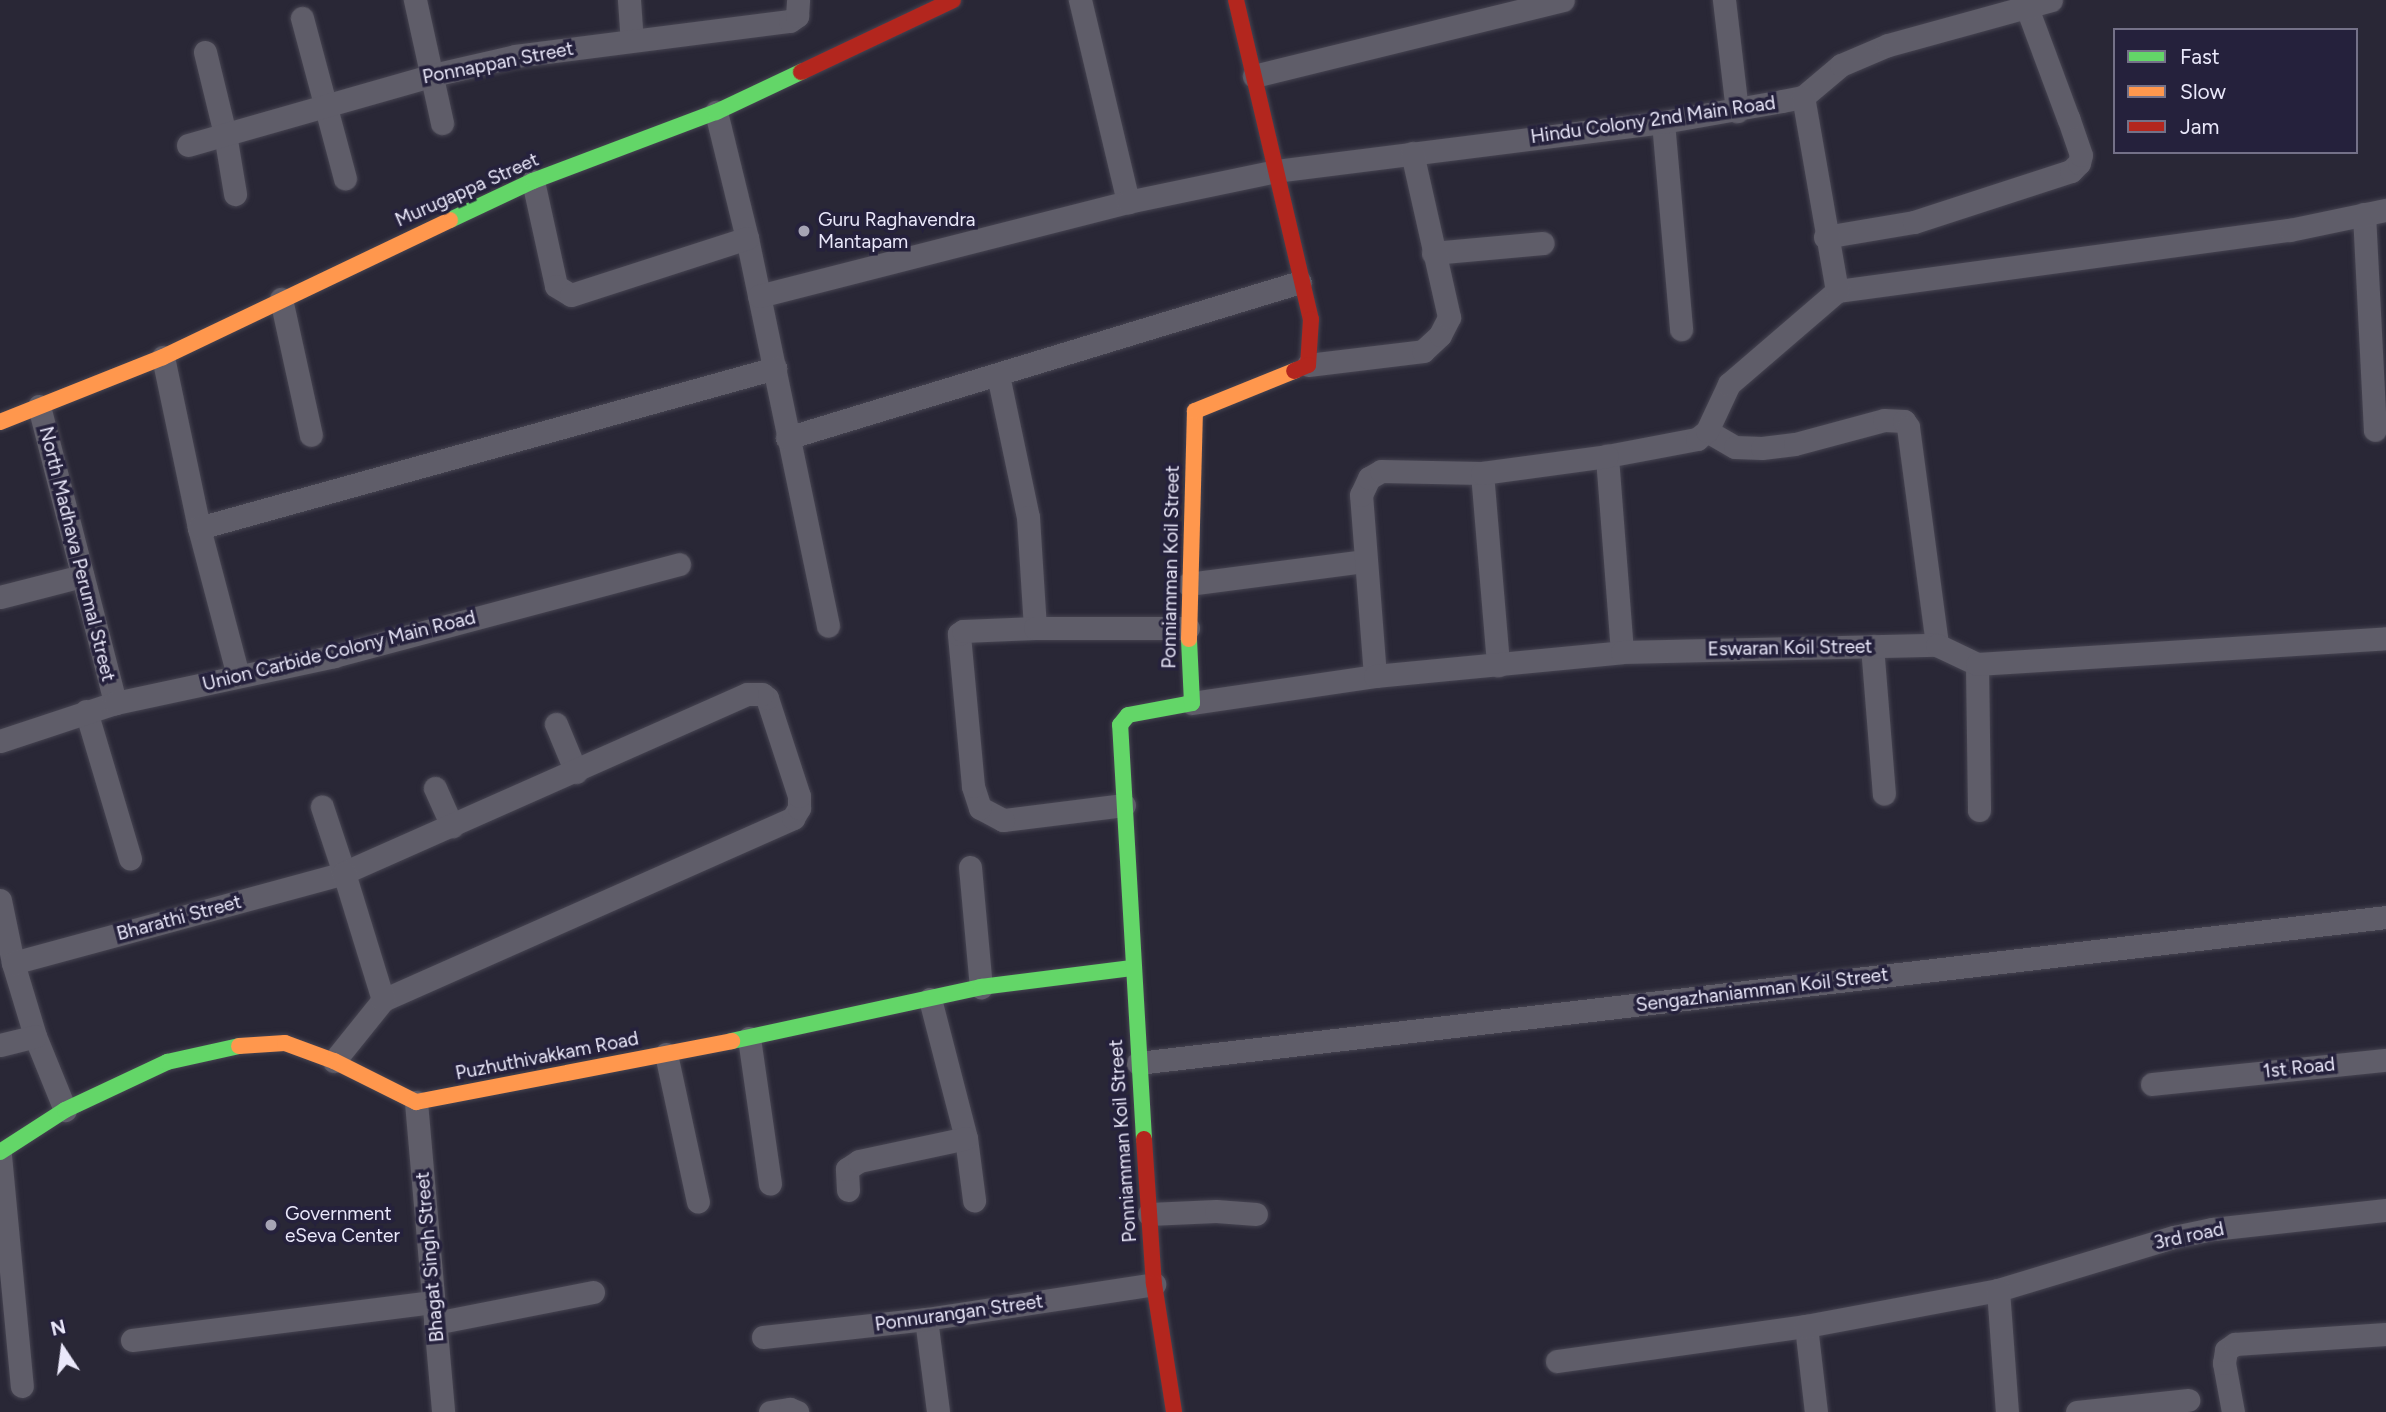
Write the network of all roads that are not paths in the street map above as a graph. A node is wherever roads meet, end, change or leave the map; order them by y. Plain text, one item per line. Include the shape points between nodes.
1 (415, 0) edge
2 (629, 0) edge
3 (798, 0) edge
4 (953, 0) edge
5 (1080, 0) edge
6 (1236, 0) edge
7 (1563, 0) edge
8 (1724, 0) edge
9 (2051, 0) edge
10 (2025, 3) edge
11 (927, 5) edge
12 (302, 18) dead end
13 (632, 39) junction
14 (205, 52) dead end
15 (433, 75) junction
16 (1254, 76) junction
17 (1803, 97) junction
18 (326, 105) junction
19 (1737, 111) junction
20 (716, 112) junction
21 (1663, 122) junction
22 (442, 123) dead end
23 (225, 134) junction
24 (188, 145) dead end
25 (1412, 153) junction
26 (1276, 171) junction
27 (345, 178) dead end
28 (533, 181) junction
29 (235, 194) dead end
30 (1128, 202) junction
31 (2375, 212) edge
32 (1825, 237) junction
33 (747, 238) junction
34 (1543, 243) dead end
35 (1433, 253) junction
36 (1300, 282) junction
37 (1837, 291) junction
38 (759, 296) junction
39 (281, 299) junction
40 (1681, 329) dead end
41 (163, 357) junction
42 (1308, 365) junction
43 (775, 368) junction
44 (998, 375) junction
45 (39, 406) junction
46 (0, 422) edge
47 (2375, 430) dead end
48 (1707, 431) junction
49 (311, 435) dead end
50 (787, 438) junction
51 (1607, 456) junction
52 (1482, 472) junction
53 (199, 528) junction
54 (1366, 561) junction
55 (679, 564) dead end
56 (82, 576) junction
57 (1188, 584) junction
58 (0, 597) edge
59 (828, 626) dead end
60 (1035, 628) junction
61 (1188, 628) junction
62 (2386, 638) edge
63 (1937, 645) junction
64 (1871, 646) junction
65 (1622, 652) junction
66 (1977, 664) junction
67 (1498, 665) junction
68 (238, 676) junction
69 (1375, 676) junction
70 (115, 703) junction
71 (1192, 703) junction
72 (86, 711) junction
73 (556, 724) dead end
74 (0, 741) edge
75 (576, 772) junction
76 (435, 789) dead end
77 (1884, 794) dead end
78 (1124, 805) junction
79 (321, 807) dead end
80 (1979, 810) dead end
81 (452, 826) junction
82 (130, 859) dead end
83 (970, 867) dead end
84 (344, 873) junction
85 (0, 900) edge
86 (2386, 917) edge
87 (13, 963) junction
88 (1132, 968) junction
89 (981, 987) junction
90 (930, 999) junction
91 (383, 1000) junction
92 (35, 1036) junction
93 (749, 1038) junction
94 (0, 1045) edge
95 (666, 1054) junction
96 (2386, 1060) edge
97 (334, 1061) junction
98 (1138, 1063) junction
99 (2152, 1084) dead end
100 (416, 1102) junction
101 (65, 1110) junction
102 (966, 1138) junction
103 (0, 1154) edge
104 (770, 1184) dead end
105 (848, 1189) dead end
106 (974, 1200) dead end
107 (698, 1202) dead end
108 (2386, 1210) edge
109 (1149, 1214) junction
110 (1256, 1214) dead end
111 (1154, 1283) junction
112 (1998, 1290) junction
113 (593, 1292) dead end
114 (434, 1312) junction
115 (926, 1319) junction
116 (1805, 1326) junction
117 (2386, 1334) edge
118 (763, 1337) dead end
119 (132, 1340) dead end
120 (1557, 1361) dead end
121 (22, 1386) dead end
122 (2188, 1400) dead end
123 (443, 1412) edge
124 (770, 1412) edge
125 (797, 1412) edge
126 (938, 1412) edge
127 (1174, 1412) edge
128 (1816, 1412) edge
129 (2007, 1412) edge
130 (2077, 1412) edge
131 (2233, 1412) edge

1 - 15 street
2 - 13 street
3 - 13 street, Ponnappan Street via 797,16 790,21
4 - 11 street, Murugappa Street
5 - 30 street
6 - 16 street
7 - 16 street
8 - 19 street
9 - 10 street, Hindu Colony 2nd Main Road
10 - 17 street, Hindu Colony 2nd Main Road via 1888,45 1841,65
10 - 32 street via 2081,155 2079,163 2071,171 1914,222
11 - 20 street, Murugappa Street
12 - 18 street
13 - 15 street, Ponnappan Street via 515,56
14 - 23 street
15 - 18 street, Ponnappan Street
15 - 22 street
16 - 26 street
17 - 19 street, Hindu Colony 2nd Main Road
17 - 32 street
18 - 23 street, Ponnappan Street
18 - 27 street
19 - 21 street, Hindu Colony 2nd Main Road
20 - 28 street, Murugappa Street
20 - 33 street
21 - 25 street, Hindu Colony 2nd Main Road
21 - 40 street
23 - 24 street, Ponnappan Street
23 - 29 street
25 - 26 street, Hindu Colony 2nd Main Road
25 - 35 street
26 - 30 street, Hindu Colony 2nd Main Road
26 - 36 street
28 - 33 street via 556,286 571,295
28 - 39 street, Murugappa Street
30 - 38 street, Hindu Colony 2nd Main Road
31 - 37 street via 2290,230
31 - 47 street
32 - 37 street
33 - 38 street
34 - 35 street
35 - 42 street via 1449,317 1440,335 1423,351
36 - 42 street via 1311,319
36 - 44 street
37 - 48 street via 1729,384
38 - 43 street
39 - 41 street, Murugappa Street
39 - 49 street
41 - 45 street, Murugappa Street
41 - 53 street
42 - 57 street, Ponniamman Koil Street via 1195,411
43 - 50 street
43 - 53 street
44 - 50 street
44 - 60 street via 1028,517
45 - 46 street, Murugappa Street
45 - 56 street, North Madhava Perumal Street
48 - 51 street via 1697,439
48 - 63 street via 1735,447 1762,448 1884,420 1904,421
50 - 59 street
51 - 52 street
51 - 65 street
52 - 54 street via 1381,471 1370,478 1361,495
52 - 67 street
53 - 68 street
54 - 57 street
54 - 69 street
55 - 68 street, Union Carbide Colony Main Road via 334,656
56 - 58 street
56 - 70 street, North Madhava Perumal Street
57 - 61 street, Ponniamman Koil Street
60 - 61 street
60 - 78 street via 959,634 974,797 980,808 1003,820
61 - 71 street, Ponniamman Koil Street
62 - 66 street, Eswaran Koil Street
63 - 64 street, Eswaran Koil Street
63 - 66 street, Eswaran Koil Street
64 - 65 street, Eswaran Koil Street
64 - 77 street
65 - 67 street, Eswaran Koil Street
66 - 80 street
67 - 69 street, Eswaran Koil Street
68 - 70 street, Union Carbide Colony Main Road
69 - 71 street, Eswaran Koil Street
70 - 72 street, Union Carbide Colony Main Road
71 - 78 street, Ponniamman Koil Street via 1122,720
72 - 74 street, Union Carbide Colony Main Road
72 - 82 street
73 - 75 street
75 - 81 street, Bharathi Street
75 - 91 street, Bharathi Street via 747,694 762,694 799,796 799,808 793,818
76 - 81 street
78 - 88 street, Ponniamman Koil Street
79 - 84 street
81 - 84 street, Bharathi Street
83 - 89 street
84 - 87 street, Bharathi Street
84 - 91 street
85 - 87 street
86 - 98 street, Sengazhaniamman Koil Street
87 - 92 street
88 - 89 street, Puzhuthivakkam Road
88 - 98 street, Ponniamman Koil Street
89 - 90 street, Puzhuthivakkam Road
90 - 93 street, Puzhuthivakkam Road
90 - 102 street
91 - 97 street
92 - 94 street
92 - 101 street
93 - 95 street, Puzhuthivakkam Road
93 - 104 street
95 - 100 street, Puzhuthivakkam Road
95 - 107 street
96 - 99 street, 1st Road
97 - 100 street
97 - 101 street via 285,1043 254,1043 167,1062
98 - 109 street, Ponniamman Koil Street
100 - 114 street, Bhagat Singh Street
101 - 103 street
102 - 105 street via 859,1161 848,1169
102 - 106 street
103 - 121 street
108 - 112 street, 3rd road via 2200,1232
109 - 110 street
109 - 111 street, Ponniamman Koil Street
111 - 115 street, Ponnurangan Street
111 - 127 street, Ponniamman Koil Street
112 - 116 street, 3rd road
112 - 129 street
113 - 114 street
114 - 119 street
114 - 123 street, Bhagat Singh Street
115 - 118 street, Ponnurangan Street
115 - 126 street
116 - 120 street, 3rd road
116 - 128 street
117 - 131 street via 2235,1344 2226,1350 2224,1363
122 - 130 street
124 - 125 street

